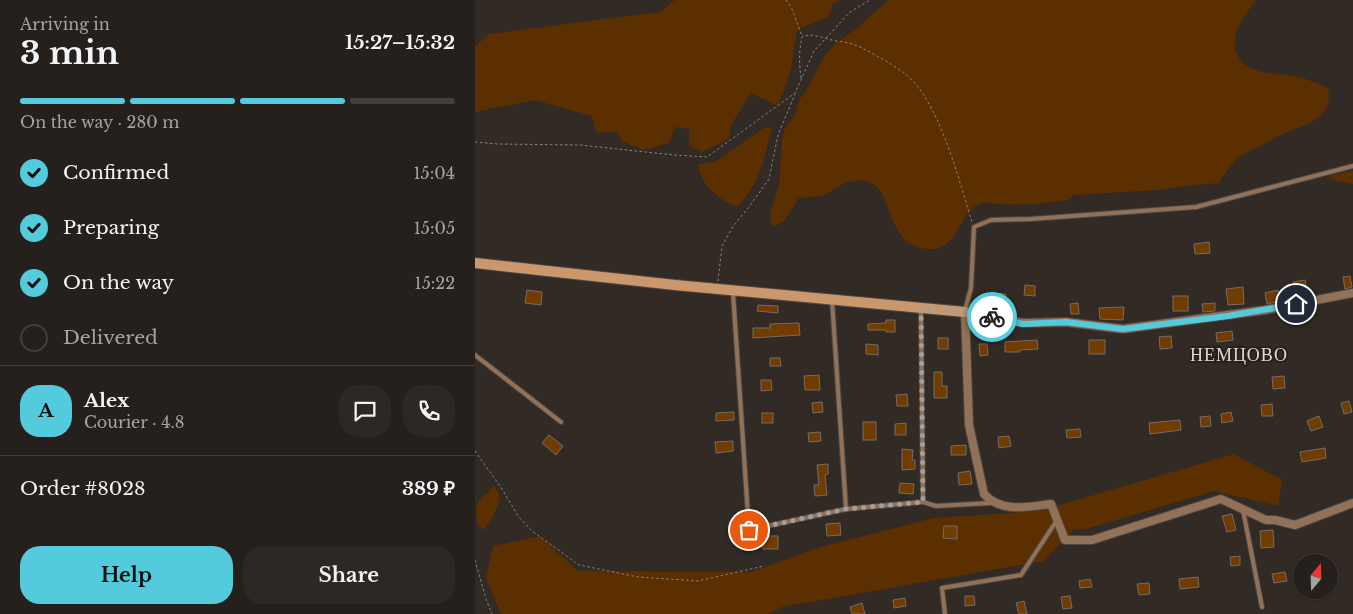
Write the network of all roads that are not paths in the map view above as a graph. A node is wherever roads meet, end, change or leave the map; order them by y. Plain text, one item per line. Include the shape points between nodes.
1 (1353, 166) edge
2 (475, 263) edge
3 (733, 290) junction
4 (1353, 293) edge
5 (832, 300) junction
6 (921, 308) junction
7 (965, 312) junction
8 (475, 355) edge
9 (561, 422) dead end
10 (923, 502) junction
11 (991, 502) junction
12 (1353, 503) edge
13 (846, 509) junction
14 (1243, 510) junction
15 (1057, 520) junction
16 (1262, 607) dead end
17 (945, 614) edge

1 - 7 lane via 1196,207 991,220 974,227 971,288
2 - 3 street
3 - 5 street
3 - 13 lane via 749,530
4 - 7 street via 1265,310 1123,329 1066,322 1023,324
5 - 6 street
5 - 13 lane
6 - 7 street
6 - 10 lane
7 - 11 street via 969,425 984,494
8 - 9 lane
10 - 11 lane via 936,506
10 - 13 lane
11 - 15 street via 1018,508 1051,504
12 - 14 street via 1295,525 1266,520
14 - 15 street via 1221,499 1092,540 1065,540
14 - 16 lane
15 - 17 lane via 1021,575 942,588

